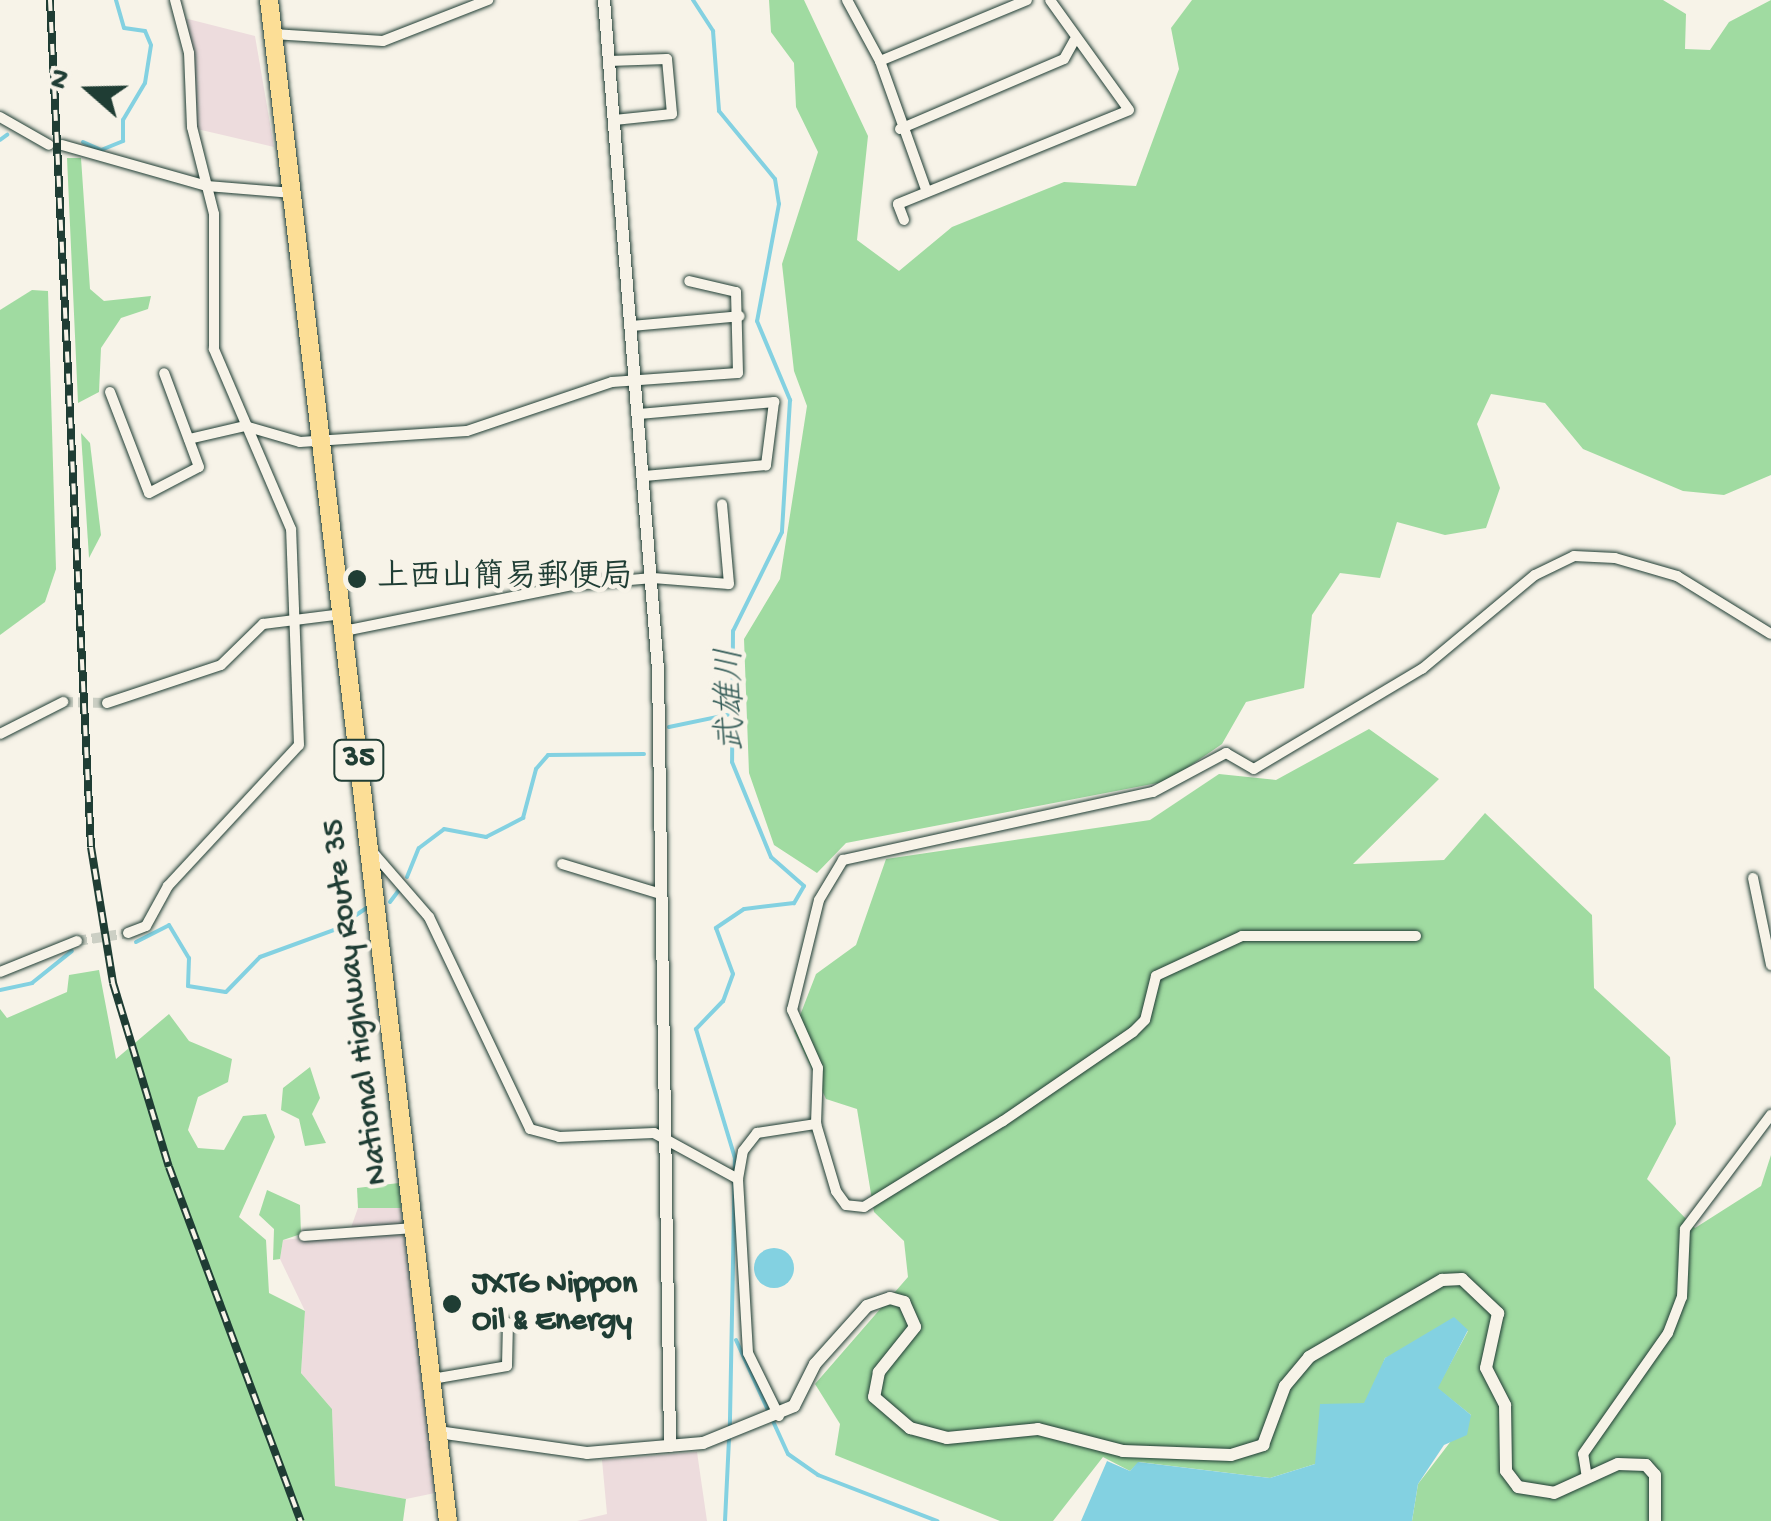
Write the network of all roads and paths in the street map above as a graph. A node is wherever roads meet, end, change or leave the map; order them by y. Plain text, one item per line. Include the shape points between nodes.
1 (175, 0) edge
2 (269, 0) edge
3 (488, 0) edge
4 (604, 0) edge
5 (847, 0) edge
6 (1027, 0) edge
7 (1050, 0) edge
8 (273, 34) junction
9 (1074, 41) junction
10 (880, 61) junction
11 (609, 62) junction
12 (0, 117) edge
13 (614, 120) junction
14 (900, 129) junction
15 (49, 144) dead end
16 (62, 145) dead end
17 (207, 186) junction
18 (926, 192) junction
19 (294, 193) junction
20 (904, 220) dead end
21 (688, 282) dead end
22 (740, 316) junction
23 (632, 326) junction
24 (164, 373) dead end
25 (636, 381) junction
26 (110, 392) dead end
27 (639, 414) junction
28 (245, 426) junction
29 (189, 439) junction
30 (322, 439) junction
31 (644, 476) junction
32 (722, 504) dead end
33 (653, 578) junction
34 (299, 622) junction
35 (343, 622) junction
36 (1771, 634) edge
37 (62, 702) tunnel mouth
38 (106, 703) tunnel mouth
39 (0, 734) edge
40 (369, 848) junction
41 (562, 864) dead end
42 (1754, 878) dead end
43 (661, 894) junction
44 (128, 933) tunnel mouth
45 (1416, 936) dead end
46 (77, 941) tunnel mouth
47 (1771, 965) edge
48 (0, 972) edge
49 (1771, 1116) edge
50 (816, 1124) junction
51 (664, 1137) junction
52 (738, 1179) junction
53 (413, 1228) junction
54 (304, 1236) dead end
55 (508, 1323) dead end
56 (432, 1380) junction
57 (771, 1419) junction
58 (438, 1432) junction
59 (670, 1446) junction
60 (1587, 1478) junction
61 (448, 1521) edge
62 (1655, 1521) edge

1 - 17 street
2 - 8 highway, National Highway Route 35 / 35
3 - 8 street via 383,40
4 - 11 street
5 - 10 street
6 - 10 street
7 - 9 street
8 - 19 highway, National Highway Route 35 / 35
9 - 14 street via 1064,59
9 - 18 street via 1110,74 1129,110
10 - 14 street
11 - 13 street
11 - 13 street via 667,59 672,114
12 - 15 street
13 - 23 street
14 - 18 street
16 - 17 street
17 - 19 street
17 - 28 street via 214,349
18 - 20 street via 898,204
19 - 30 highway, National Highway Route 35 / 35
21 - 22 street via 736,292
22 - 23 street
22 - 25 street via 738,373
23 - 25 street
24 - 29 street
25 - 27 street
25 - 30 street via 612,382 488,428
26 - 29 street via 149,492 199,467
27 - 31 street
27 - 31 street via 774,402 766,465
28 - 29 street
28 - 30 street
28 - 34 street via 291,529
30 - 35 highway, National Highway Route 35 / 35
31 - 33 street
32 - 33 street via 729,584
33 - 35 street
33 - 43 street
34 - 35 street
34 - 38 street via 263,624 221,665
34 - 44 street via 294,757 168,886 146,926
35 - 40 highway, National Highway Route 35 / 35
36 - 50 street via 1677,576 1615,558 1574,556 1535,575 1422,669 1254,769 1226,753 1153,792 844,860 820,900 792,1010 818,1068
37 - 39 street
40 - 51 street via 429,917 530,1129
40 - 53 highway, National Highway Route 35 / 35
41 - 43 street
42 - 47 street
43 - 51 street
45 - 50 street via 1262,933 1170,970 1150,987 1145,1020 1133,1032 864,1206 841,1200
46 - 48 street
49 - 60 street via 1685,1228 1682,1297 1658,1348 1582,1454
50 - 52 street via 757,1133 743,1151
51 - 52 street
51 - 59 street
52 - 57 street via 748,1353
53 - 54 street
53 - 56 highway, National Highway Route 35 / 35
55 - 56 street via 508,1366
56 - 58 highway, National Highway Route 35 / 35
57 - 59 street
57 - 60 street via 867,1306 890,1298 914,1313 915,1327 878,1372 874,1397 910,1428 947,1438 1038,1429 1123,1451 1231,1455 1263,1445 1285,1386 1309,1357 1442,1280 1462,1279 1498,1313 1486,1368 1505,1405 1506,1471 1534,1494
58 - 59 street via 586,1453
58 - 61 highway, National Highway Route 35 / 35
60 - 62 street via 1618,1464 1646,1465 1655,1475

